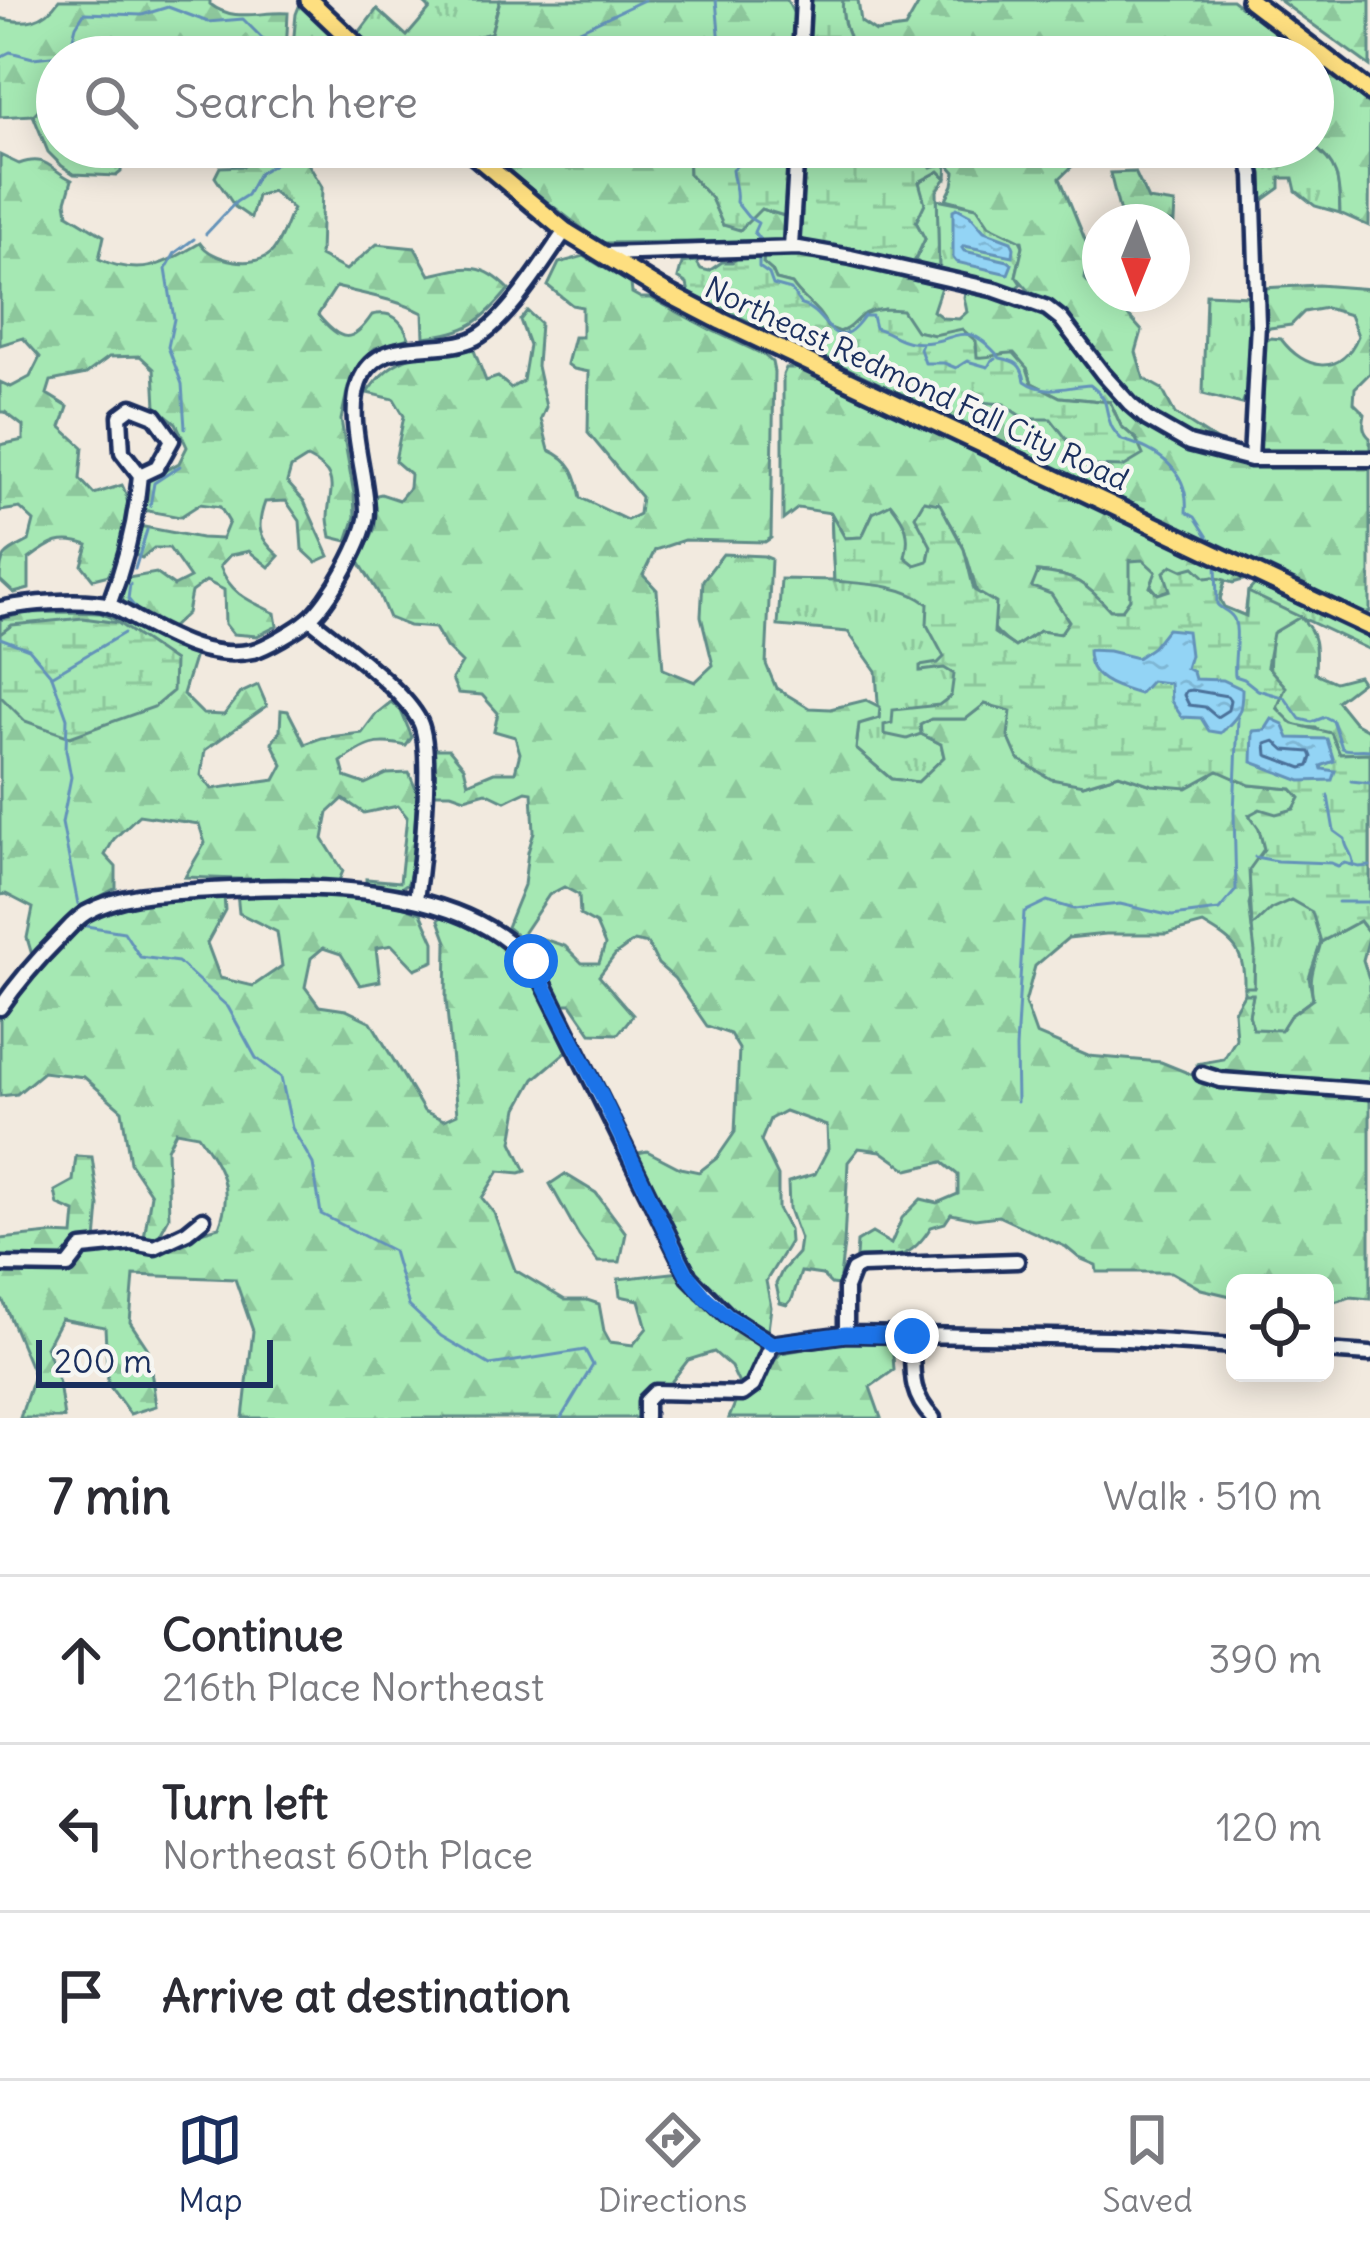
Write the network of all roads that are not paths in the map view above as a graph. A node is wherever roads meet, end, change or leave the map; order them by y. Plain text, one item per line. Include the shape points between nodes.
1 (309, 0) edge
2 (803, 0) edge
3 (1250, 0) edge
4 (347, 36) edge
5 (801, 36) edge
6 (1297, 36) edge
7 (1334, 64) edge
8 (1370, 92) edge
9 (490, 168) edge
10 (796, 168) edge
11 (1251, 168) edge
12 (566, 231) junction
13 (791, 247) junction
14 (603, 254) junction
15 (1251, 459) junction
16 (1370, 459) edge
17 (140, 475) junction
18 (109, 605) junction
19 (0, 609) edge
20 (310, 619) junction
21 (1370, 627) edge
22 (416, 900) junction
23 (0, 1008) edge
24 (1202, 1074) dead end
25 (1370, 1091) edge
26 (203, 1220) dead end
27 (1017, 1261) dead end
28 (0, 1264) edge
29 (846, 1334) junction
30 (912, 1336) junction
31 (772, 1344) junction
32 (1226, 1345) edge
33 (1334, 1352) edge
34 (1370, 1354) edge
35 (646, 1418) edge
36 (933, 1418) edge

1 - 4 main road
2 - 5 street
3 - 6 main road
7 - 8 main road
9 - 12 main road, Northeast Redmond Fall City Road
10 - 13 street
11 - 15 street via 1258,324
12 - 14 main road, Northeast Redmond Fall City Road
12 - 20 street via 486,332 387,353 365,371 356,418 367,520
13 - 14 street
13 - 15 street via 1029,299 1060,319 1147,419 1189,443
14 - 21 main road, Northeast Redmond Fall City Road via 721,321
15 - 16 street
17 - 17 street via 122,452 120,416 132,407 154,416 172,440 157,466
17 - 18 street via 136,522
18 - 19 street
18 - 20 street via 182,644 218,652 254,651
20 - 22 street via 421,725 427,754
22 - 23 street via 349,889 132,895 83,915
22 - 31 street via 517,946 542,978 688,1276 727,1316
24 - 25 street
26 - 28 street via 155,1247 82,1249 68,1266
27 - 29 street via 861,1266 846,1288
29 - 30 street
29 - 31 street
30 - 32 street
30 - 36 street via 914,1388
31 - 35 street via 749,1390 655,1392
33 - 34 street

